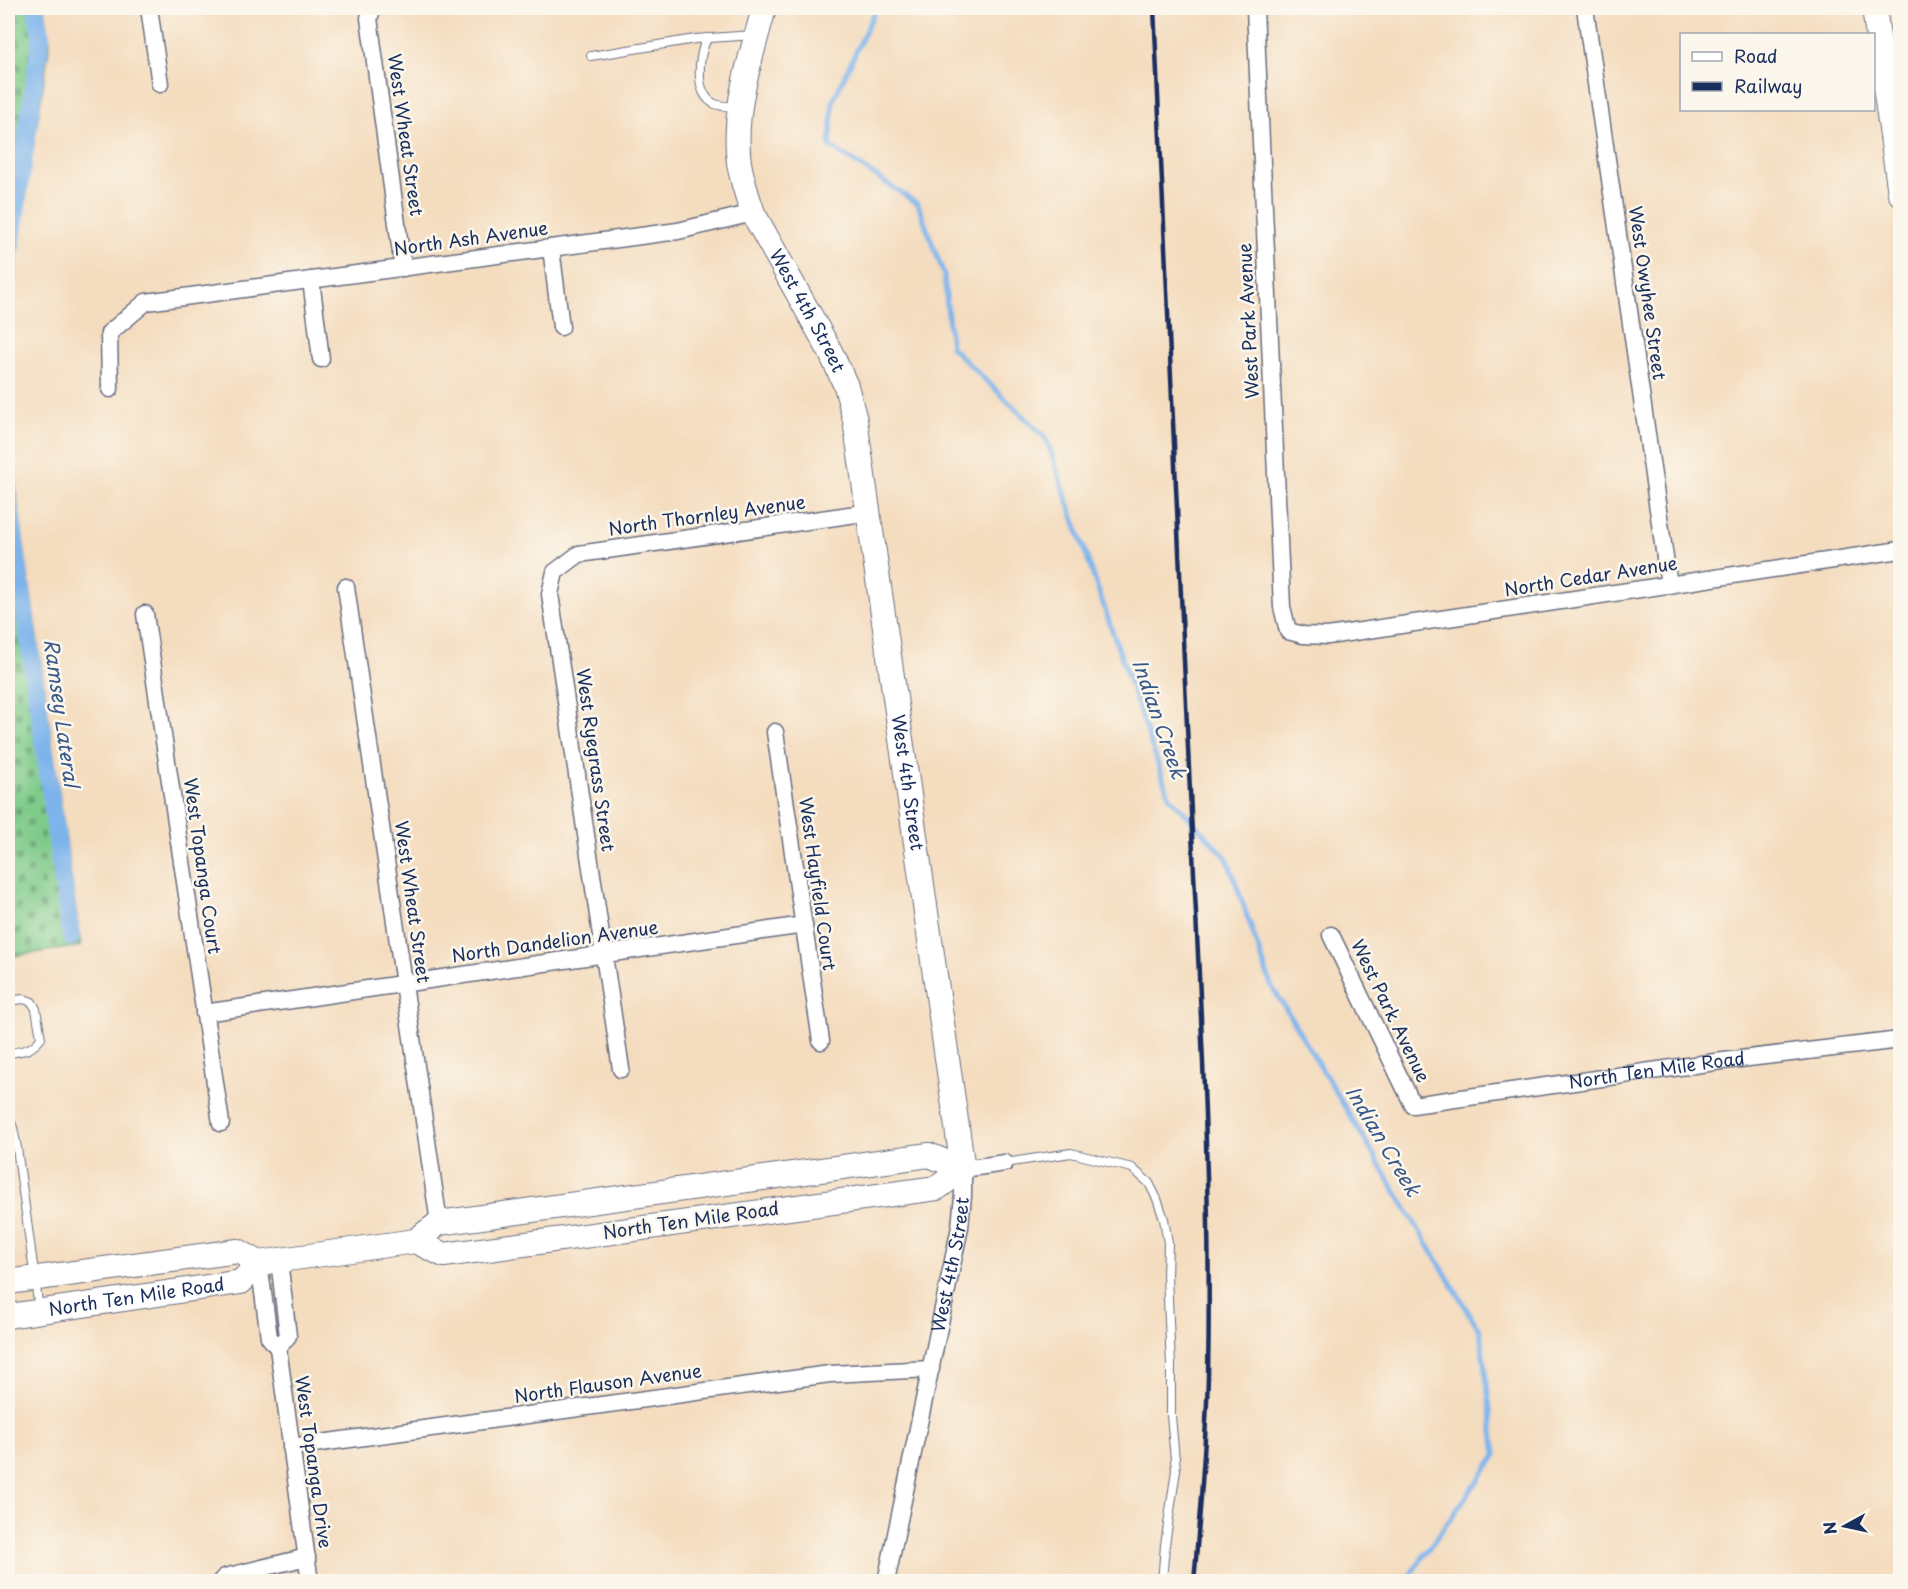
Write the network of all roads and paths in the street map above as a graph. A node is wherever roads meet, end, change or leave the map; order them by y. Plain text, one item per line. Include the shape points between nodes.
1 (149, 8) edge
2 (373, 8) edge
3 (764, 8) edge
4 (1255, 8) edge
5 (1585, 8) edge
6 (1874, 8) edge
7 (757, 35) junction
8 (707, 38) junction
9 (591, 56) dead end
10 (160, 84) dead end
11 (740, 107) junction
12 (1900, 193) edge
13 (753, 213) junction
14 (551, 248) junction
15 (403, 268) junction
16 (311, 280) junction
17 (561, 327) dead end
18 (321, 359) dead end
19 (110, 389) dead end
20 (870, 512) junction
21 (1900, 550) edge
22 (555, 572) joint
23 (1669, 585) junction
24 (346, 587) dead end
25 (145, 614) dead end
26 (1288, 631) joint
27 (775, 732) dead end
28 (804, 925) junction
29 (1331, 935) dead end
30 (604, 954) junction
31 (404, 984) junction
32 (8, 1001) edge
33 (204, 1013) junction
34 (1900, 1040) edge
35 (821, 1041) dead end
36 (8, 1053) edge
37 (621, 1069) dead end
38 (1413, 1105) joint
39 (8, 1114) edge
40 (221, 1124) dead end
41 (1005, 1163) joint
42 (963, 1169) junction
43 (440, 1223) junction
44 (415, 1241) junction
45 (269, 1261) junction
46 (35, 1279) junction
47 (8, 1282) edge
48 (39, 1312) junction
49 (8, 1316) edge
50 (931, 1369) junction
51 (291, 1448) junction
52 (307, 1557) junction
53 (220, 1581) edge
54 (310, 1581) edge
55 (886, 1581) edge
56 (1162, 1581) edge

1 - 10 street
2 - 15 street, West Wheat Street via 369,18
3 - 7 main road, West 4th Street
4 - 26 street, West Park Avenue via 1282,608
5 - 23 street, West Owyhee Street
6 - 12 main road
7 - 8 lane
7 - 11 main road, West 4th Street
8 - 9 lane
8 - 11 lane via 699,68 706,97 713,103
11 - 13 main road, West 4th Street via 739,162
13 - 14 street, North Ash Avenue via 678,231
13 - 20 main road, West 4th Street via 846,386
14 - 15 street, North Ash Avenue
14 - 17 street
15 - 16 street, North Ash Avenue
16 - 18 street
16 - 19 street, North Ash Avenue via 146,302 109,333
20 - 22 street, North Thornley Avenue via 579,554
20 - 42 main road, West 4th Street
21 - 23 street, North Cedar Avenue
22 - 30 street, West Ryegrass Street via 550,594
23 - 26 street, North Cedar Avenue via 1328,636
24 - 31 street, West Wheat Street
25 - 33 street, West Topanga Court
27 - 28 street, West Hayfield Court
28 - 30 street, North Dandelion Avenue
28 - 35 street, West Hayfield Court
29 - 38 street, West Park Avenue
30 - 31 street, North Dandelion Avenue
30 - 37 street, West Ryegrass Street
31 - 33 street, North Dandelion Avenue
31 - 43 street, West Wheat Street
32 - 36 lane via 32,1002 41,1038 28,1050
33 - 40 street, West Topanga Court
34 - 38 street, North Ten Mile Road
39 - 46 lane via 17,1148
41 - 42 street, North Ten Mile Road
41 - 56 lane via 1071,1154 1132,1168 1149,1183 1157,1198 1168,1243 1176,1470
42 - 43 main road, North Ten Mile Road via 929,1155
42 - 44 main road, North Ten Mile Road via 937,1188 455,1254 444,1255
42 - 50 street, West 4th Street via 960,1227
43 - 44 main road, North Ten Mile Road
44 - 45 main road, North Ten Mile Road
45 - 46 main road, North Ten Mile Road via 237,1251
45 - 48 main road, North Ten Mile Road via 241,1282
45 - 51 street, West Topanga Drive via 269,1337 278,1348
46 - 47 main road, North Ten Mile Road
46 - 48 lane
48 - 49 main road, North Ten Mile Road
50 - 51 street, North Flauson Avenue via 830,1374
50 - 55 street, West 4th Street
51 - 52 street, West Topanga Drive
52 - 53 street
52 - 54 street, West Topanga Drive

